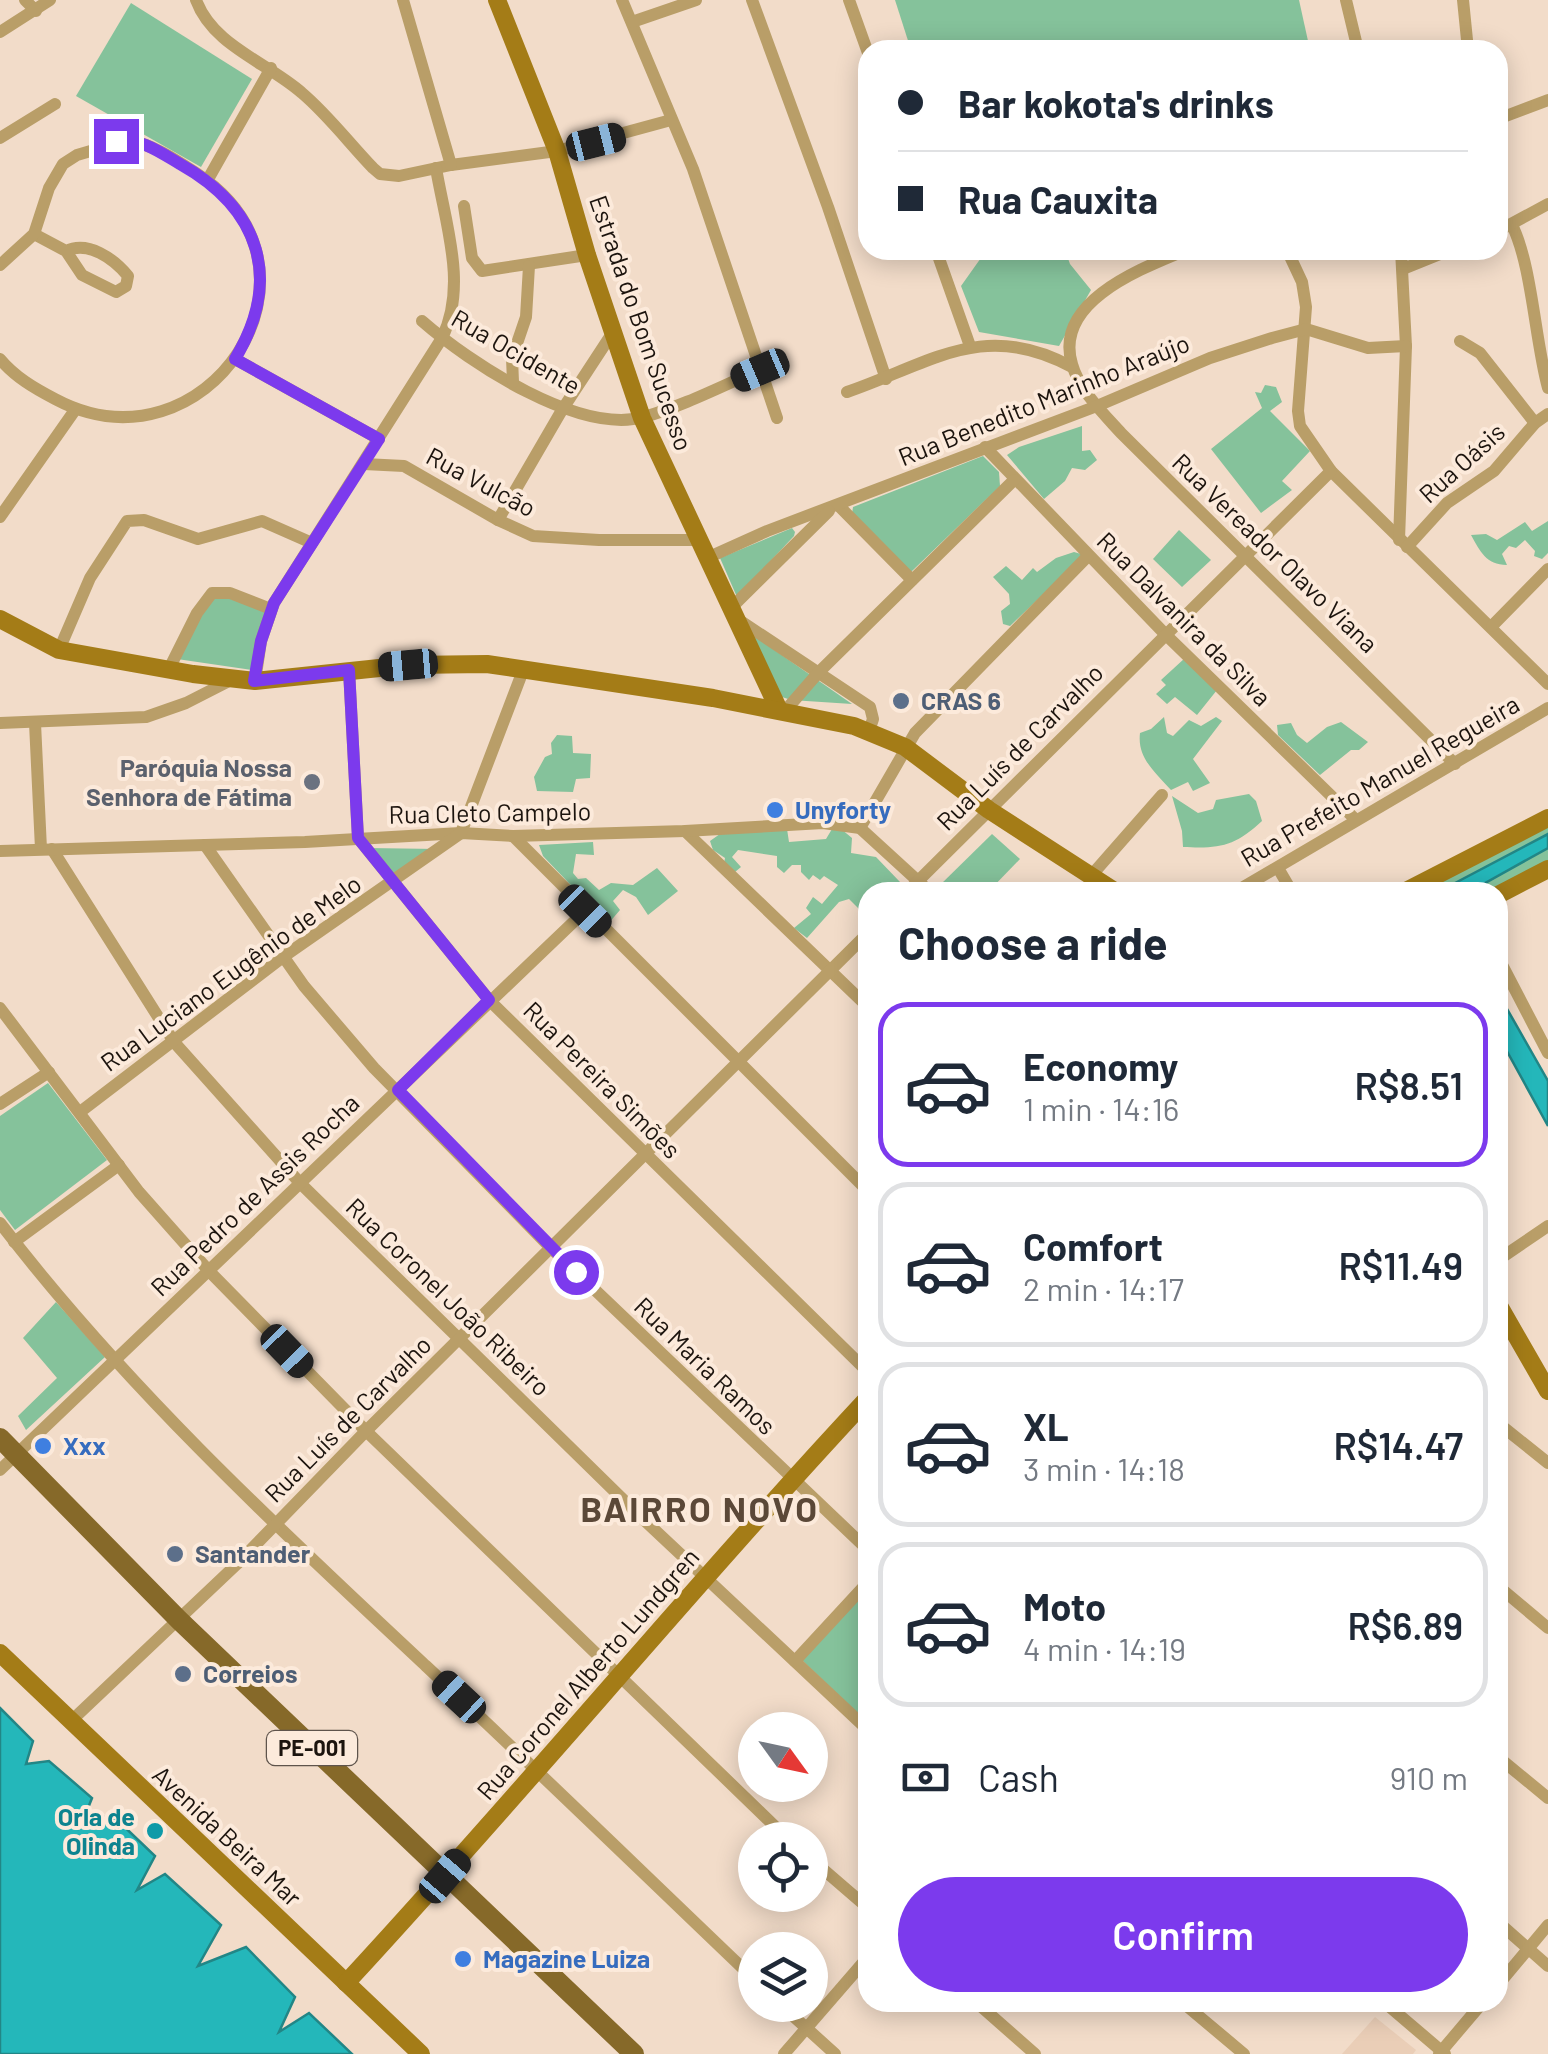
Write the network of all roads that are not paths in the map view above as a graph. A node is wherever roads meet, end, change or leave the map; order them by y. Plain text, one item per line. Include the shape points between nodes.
1 (25, 0) edge
2 (50, 0) edge
3 (196, 0) edge
4 (402, 0) edge
5 (497, 0) edge
6 (622, 0) edge
7 (696, 0) edge
8 (752, 0) edge
9 (849, 0) edge
10 (1346, 0) edge
11 (1463, 0) edge
12 (36, 11) junction
13 (632, 22) junction
14 (0, 32) edge
15 (863, 40) edge
16 (1356, 40) edge
17 (1467, 40) edge
18 (271, 68) junction
19 (1548, 100) edge
20 (54, 104) dead end
21 (1508, 115) edge
22 (671, 120) junction
23 (0, 138) edge
24 (557, 151) junction
25 (451, 165) junction
26 (436, 168) junction
27 (208, 181) junction
28 (1548, 204) edge
29 (464, 206) dead end
30 (1512, 225) junction
31 (1508, 227) edge
32 (34, 234) junction
33 (66, 251) junction
34 (587, 255) junction
35 (940, 260) edge
36 (1163, 260) edge
37 (1292, 260) edge
38 (1402, 260) edge
39 (1425, 260) edge
40 (0, 265) edge
41 (529, 266) junction
42 (1403, 269) junction
43 (422, 321) dead end
44 (1306, 329) junction
45 (613, 332) junction
46 (442, 338) junction
47 (1460, 341) dead end
48 (970, 346) junction
49 (1406, 346) junction
50 (0, 359) edge
51 (235, 359) junction
52 (1072, 367) junction
53 (760, 370) junction
54 (886, 378) junction
55 (512, 382) junction
56 (1548, 388) edge
57 (846, 392) dead end
58 (1097, 406) junction
59 (75, 410) junction
60 (562, 410) junction
61 (1548, 414) edge
62 (642, 418) junction
63 (778, 418) dead end
64 (1535, 424) junction
65 (379, 439) junction
66 (985, 448) junction
67 (364, 464) junction
68 (1332, 471) junction
69 (1014, 480) junction
70 (835, 508) junction
71 (0, 517) edge
72 (498, 520) junction
73 (312, 543) junction
74 (1403, 544) junction
75 (702, 549) junction
76 (1088, 556) junction
77 (1244, 557) junction
78 (1548, 569) edge
79 (912, 580) junction
80 (271, 609) junction
81 (734, 614) junction
82 (0, 619) edge
83 (1492, 626) junction
84 (1164, 634) junction
85 (58, 650) junction
86 (524, 668) junction
87 (349, 670) junction
88 (168, 671) junction
89 (818, 673) junction
90 (233, 679) junction
91 (254, 681) junction
92 (1548, 684) edge
93 (1548, 708) edge
94 (782, 711) junction
95 (0, 723) edge
96 (36, 723) junction
97 (869, 731) junction
98 (906, 747) junction
99 (1455, 764) junction
100 (1162, 795) dead end
101 (989, 810) junction
102 (1548, 818) edge
103 (1356, 820) junction
104 (860, 828) junction
105 (684, 831) junction
106 (461, 832) junction
107 (513, 836) junction
108 (358, 838) junction
109 (206, 845) junction
110 (46, 849) junction
111 (0, 851) edge
112 (1278, 868) junction
113 (1548, 869) edge
114 (1090, 877) junction
115 (394, 881) junction
116 (918, 882) joint
117 (1099, 882) edge
118 (1254, 882) edge
119 (1286, 882) edge
120 (1423, 882) edge
121 (1508, 889) edge
122 (585, 911) junction
123 (858, 943) edge
124 (283, 956) junction
125 (829, 972) junction
126 (1508, 977) edge
127 (858, 998) edge
128 (489, 1000) junction
129 (0, 1008) edge
130 (174, 1042) junction
131 (1548, 1053) edge
132 (737, 1061) junction
133 (49, 1072) junction
134 (398, 1090) junction
135 (0, 1104) edge
136 (80, 1112) junction
137 (644, 1154) junction
138 (118, 1164) junction
139 (858, 1180) edge
140 (300, 1183) junction
141 (0, 1223) edge
142 (1548, 1226) edge
143 (14, 1242) junction
144 (552, 1248) junction
145 (1508, 1253) edge
146 (209, 1272) junction
147 (1508, 1321) edge
148 (458, 1340) junction
149 (115, 1360) junction
150 (858, 1362) edge
151 (1548, 1391) edge
152 (858, 1409) edge
153 (366, 1431) junction
154 (1508, 1431) edge
155 (0, 1438) edge
156 (16, 1455) junction
157 (1548, 1463) edge
158 (0, 1470) edge
159 (792, 1480) junction
160 (275, 1525) junction
161 (858, 1541) edge
162 (705, 1578) junction
163 (858, 1593) edge
164 (1508, 1594) edge
165 (180, 1620) junction
166 (1548, 1628) edge
167 (0, 1654) edge
168 (795, 1661) junction
169 (621, 1675) junction
170 (858, 1721) edge
171 (70, 1722) junction
172 (1508, 1765) edge
173 (538, 1771) junction
174 (1548, 1798) edge
175 (771, 1822) edge
176 (828, 1874) edge
177 (445, 1876) junction
178 (858, 1899) edge
179 (1548, 1925) edge
180 (1508, 1931) edge
181 (1528, 1948) junction
182 (738, 1964) edge
183 (1548, 1966) edge
184 (858, 1968) edge
185 (1508, 1973) edge
186 (346, 1983) junction
187 (987, 2012) edge
188 (1194, 2012) edge
189 (1395, 2012) edge
190 (1474, 2012) edge
191 (800, 2022) edge
192 (806, 2028) junction
193 (1442, 2053) edge
194 (421, 2054) edge
195 (634, 2054) edge
196 (784, 2054) edge
197 (835, 2054) edge
198 (1035, 2054) edge
199 (1244, 2054) edge

1 - 12 street
2 - 12 street
3 - 18 street via 219,35
4 - 25 street
5 - 24 main road, Estrada do Bom Sucesso
6 - 13 street
7 - 13 street
8 - 54 street
9 - 15 street
10 - 16 street
11 - 17 street
12 - 14 street
13 - 22 street
18 - 26 street via 373,168 391,177
18 - 27 street
19 - 21 street
20 - 23 street
22 - 24 street
22 - 53 street
24 - 25 street
24 - 34 main road, Estrada do Bom Sucesso
25 - 26 street
26 - 46 street via 455,285
27 - 32 street via 136,141 107,144 63,164
27 - 51 street via 238,210 257,252 257,315
28 - 30 street
29 - 41 street via 476,267
30 - 31 street
30 - 56 street
32 - 33 street
32 - 40 street
33 - 33 street via 90,280 113,292 124,289 128,276 108,259 82,247
34 - 41 street
34 - 45 main road, Estrada do Bom Sucesso
35 - 48 street
36 - 52 street via 1098,295 1071,337
37 - 44 street via 1302,282
38 - 42 street
39 - 42 street
41 - 55 street
42 - 49 street
43 - 46 street, Rua Ocidente
44 - 49 street via 1368,348
44 - 58 street, Rua Benedito Marinho Araújo via 1210,358
44 - 68 street via 1299,420
45 - 60 street
45 - 62 main road, Estrada do Bom Sucesso
46 - 55 street, Rua Ocidente
46 - 65 street
47 - 64 street via 1480,353
48 - 52 street via 1037,350
48 - 54 street
49 - 74 street
50 - 59 street
51 - 59 street via 207,390 154,413
51 - 65 street
52 - 58 street, Rua Vereador Olavo Viana
53 - 62 street, Rua Ocidente
53 - 63 street
54 - 57 street
55 - 60 street, Rua Ocidente
58 - 66 street, Rua Benedito Marinho Araújo
58 - 77 street, Rua Vereador Olavo Viana
59 - 71 street
60 - 62 street, Rua Ocidente
60 - 72 street
61 - 64 street, Rua Oásis
62 - 75 main road, Estrada do Bom Sucesso
64 - 74 street, Rua Oásis via 1494,471
65 - 67 street
66 - 69 street, Rua Dalvanira da Silva
66 - 70 street, Rua Benedito Marinho Araújo
67 - 72 street, Rua Vulcão via 404,466
67 - 73 street
68 - 74 street
68 - 77 street, Rua Luís de Carvalho
69 - 76 street, Rua Dalvanira da Silva
69 - 79 street
70 - 75 street, Rua Benedito Marinho Araújo
70 - 79 street
70 - 81 street
72 - 75 street, Rua Vulcão via 546,538
73 - 80 street
73 - 85 street via 262,521 198,539 127,521 90,578
74 - 83 street
75 - 81 main road, Estrada do Bom Sucesso
76 - 84 street, Rua Dalvanira da Silva
76 - 98 street
77 - 84 street, Rua Luís de Carvalho
77 - 99 street, Rua Vereador Olavo Viana
78 - 83 street
79 - 89 street
80 - 88 street via 212,593
80 - 91 street
81 - 89 street
81 - 94 main road, Estrada do Bom Sucesso
82 - 85 main road
83 - 92 street
84 - 101 street, Rua Luís de Carvalho
84 - 103 street, Rua Dalvanira da Silva
85 - 88 main road
86 - 87 main road via 462,662
86 - 94 main road
86 - 106 street
87 - 91 main road
87 - 108 street
88 - 90 main road
89 - 94 street
89 - 97 street via 870,708
90 - 91 main road
90 - 96 street via 146,717
93 - 99 street, Rua Prefeito Manuel Regueira
94 - 97 main road
95 - 96 street
96 - 110 street
97 - 98 main road
98 - 101 main road
98 - 104 street
99 - 103 street, Rua Prefeito Manuel Regueira
100 - 114 street
101 - 114 main road
101 - 116 street, Rua Luís de Carvalho
102 - 120 main road
103 - 112 street, Rua Prefeito Manuel Regueira
104 - 105 street, Rua Cleto Campelo via 822,823
104 - 116 street
105 - 107 street, Rua Cleto Campelo
105 - 125 street
106 - 107 street, Rua Cleto Campelo
106 - 108 street, Rua Cleto Campelo
106 - 115 street, Rua Luciano Eugênio de Melo
107 - 122 street
108 - 109 street, Rua Cleto Campelo
108 - 115 street, Rua Pereira Simões
109 - 110 street, Rua Cleto Campelo
109 - 124 street, Rua Maria Ramos
110 - 111 street, Rua Cleto Campelo
110 - 130 street, Rua Coronel João Ribeiro
112 - 118 street, Rua Prefeito Manuel Regueira
112 - 119 street
113 - 121 main road
114 - 117 main road
115 - 124 street, Rua Luciano Eugênio de Melo
115 - 128 street, Rua Pereira Simões
122 - 128 street, Rua Pedro de Assis Rocha
122 - 132 street
123 - 125 street, Rua Luís de Carvalho
124 - 130 street, Rua Luciano Eugênio de Melo
124 - 134 street, Rua Maria Ramos via 346,1038
125 - 127 street
125 - 132 street, Rua Luís de Carvalho
126 - 131 street
128 - 134 street, Rua Pedro de Assis Rocha
128 - 137 street, Rua Pereira Simões
129 - 133 street
130 - 136 street, Rua Luciano Eugênio de Melo
130 - 140 street, Rua Coronel João Ribeiro
132 - 137 street, Rua Luís de Carvalho
132 - 139 street
133 - 135 street
133 - 136 street
134 - 140 street, Rua Pedro de Assis Rocha
134 - 144 street, Rua Maria Ramos
136 - 138 street
137 - 144 street, Rua Luís de Carvalho
137 - 150 street, Rua Pereira Simões
138 - 143 street
138 - 146 street
140 - 146 street, Rua Pedro de Assis Rocha
140 - 148 street, Rua Coronel João Ribeiro
141 - 143 street
142 - 145 street
143 - 149 street
144 - 148 street, Rua Luís de Carvalho
144 - 159 street, Rua Maria Ramos
146 - 149 street, Rua Pedro de Assis Rocha
146 - 153 street
147 - 151 main road
148 - 153 street, Rua Luís de Carvalho
148 - 162 street, Rua Coronel João Ribeiro
149 - 156 street, Rua Pedro de Assis Rocha
149 - 160 street
152 - 159 main road, Rua Coronel Alberto Lundgren
153 - 160 street, Rua Luís de Carvalho
153 - 169 street
154 - 157 street
155 - 156 main road, PE-001
156 - 158 street, Rua Pedro de Assis Rocha
156 - 165 main road, PE-001
159 - 161 street, Rua Maria Ramos
159 - 162 main road, Rua Coronel Alberto Lundgren
160 - 165 street, Rua Luís de Carvalho
160 - 173 street
162 - 168 street, Rua Coronel João Ribeiro
162 - 169 main road, Rua Coronel Alberto Lundgren
163 - 168 street
164 - 166 street
165 - 171 street, Rua Luís de Carvalho
165 - 177 main road, PE-001
167 - 171 main road, Avenida Beira Mar
168 - 170 street, Rua Coronel João Ribeiro
169 - 173 main road, Rua Coronel Alberto Lundgren
169 - 175 street
171 - 186 main road, Avenida Beira Mar
172 - 174 street
173 - 177 main road, Rua Coronel Alberto Lundgren
173 - 182 street
176 - 178 street
177 - 186 main road, Rua Coronel Alberto Lundgren
177 - 195 main road, PE-001
179 - 181 street
180 - 181 street
181 - 183 street
181 - 185 street
184 - 192 street
186 - 194 main road, Avenida Beira Mar
187 - 198 street
188 - 199 street
189 - 193 street
190 - 193 street
191 - 192 street
192 - 196 street
192 - 197 street

